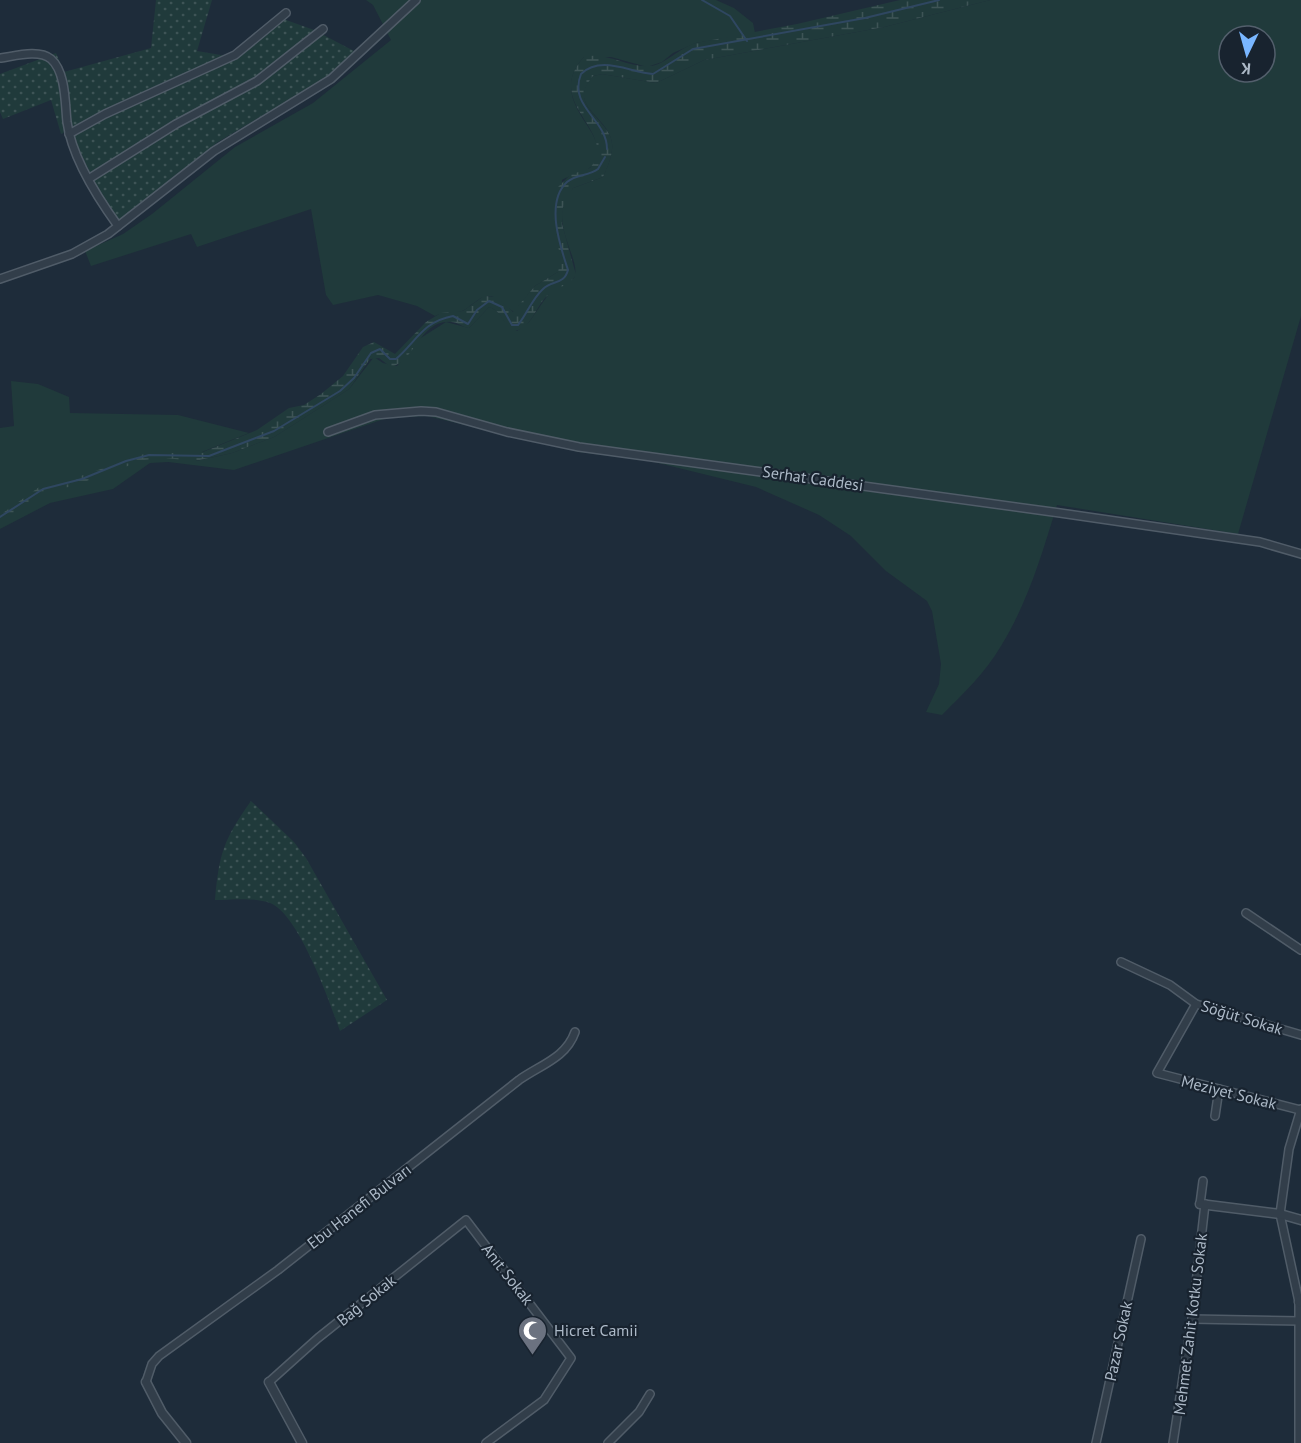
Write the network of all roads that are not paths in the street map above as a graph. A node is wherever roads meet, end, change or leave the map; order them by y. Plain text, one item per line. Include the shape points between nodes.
1 (416, 0) edge
2 (286, 13) dead end
3 (322, 29) dead end
4 (1, 57) edge
5 (69, 134) junction
6 (90, 178) junction
7 (118, 226) junction
8 (0, 279) edge
9 (328, 432) dead end
10 (1301, 554) edge
11 (1246, 913) dead end
12 (1301, 950) edge
13 (1121, 962) dead end
14 (1196, 1004) junction
15 (575, 1032) dead end
16 (1301, 1035) edge
17 (1219, 1089) junction
18 (1301, 1109) edge
19 (1215, 1116) dead end
20 (1203, 1180) dead end
21 (1202, 1204) junction
22 (1280, 1214) junction
23 (466, 1220) joint
24 (1301, 1220) edge
25 (1141, 1239) dead end
26 (1300, 1300) edge
27 (1192, 1319) junction
28 (1300, 1321) edge
29 (146, 1382) joint
30 (269, 1382) joint
31 (650, 1394) dead end
32 (186, 1443) edge
33 (302, 1443) edge
34 (486, 1443) edge
35 (608, 1443) edge
36 (1096, 1443) edge
37 (1173, 1443) edge
38 (1299, 1443) edge

1 - 7 street via 331,79 214,151
2 - 5 street via 235,55
3 - 6 street via 256,81 177,123
4 - 5 street via 41,55 53,62 64,93
5 - 6 street
6 - 7 street
7 - 8 street via 72,254
9 - 10 street, Serhat Caddesi via 387,412 436,412 579,447 1260,542
11 - 12 street
13 - 14 street, Söğüt Sokak via 1170,985
14 - 16 street, Söğüt Sokak
14 - 17 street, Meziyet Sokak via 1157,1073
15 - 29 street, Ebu Hanefi Bulvarı via 557,1057 519,1080 278,1270 159,1356
17 - 18 street, Meziyet Sokak
17 - 19 street
18 - 22 street via 1289,1149
20 - 21 street, Mehmet Zahit Kotku Sokak
21 - 22 street
21 - 27 street, Mehmet Zahit Kotku Sokak
22 - 24 street
22 - 26 street
23 - 30 street, Bağ Sokak
23 - 34 street, Anıt Sokak via 571,1358 544,1400
25 - 36 street, Pazar Sokak
26 - 28 street
27 - 28 street
27 - 37 street, Mehmet Zahit Kotku Sokak
28 - 38 street
29 - 32 street via 162,1413
30 - 33 street
31 - 35 street via 639,1412

